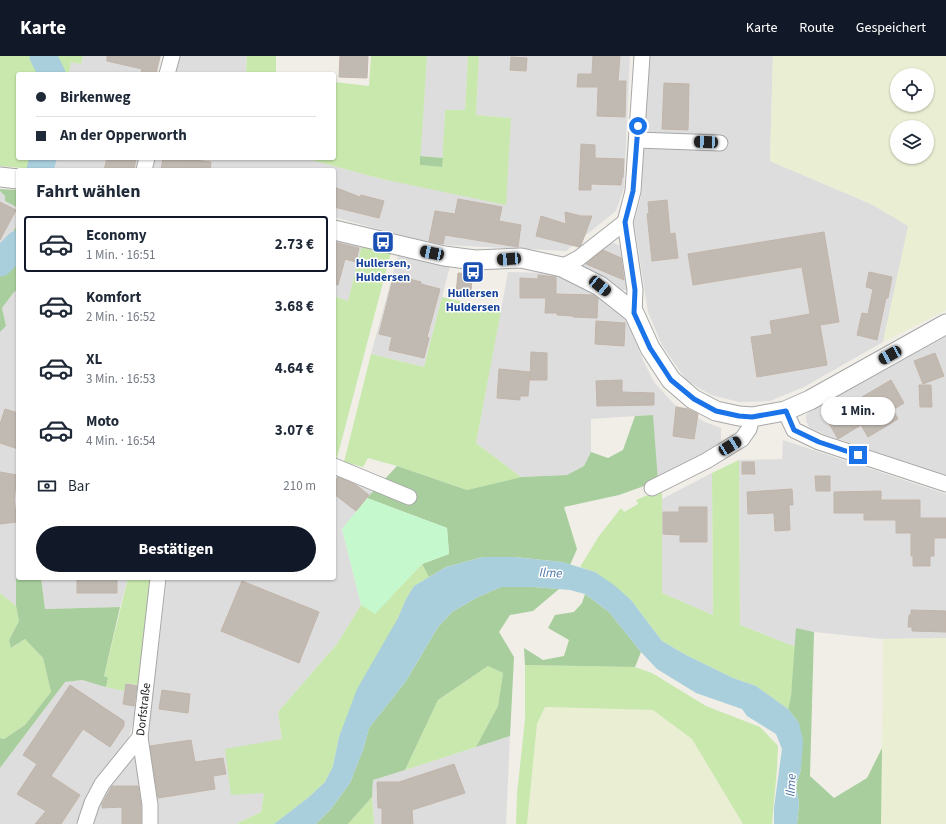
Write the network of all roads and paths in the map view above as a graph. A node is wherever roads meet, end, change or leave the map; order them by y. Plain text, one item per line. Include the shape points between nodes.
1 (172, 56) edge
2 (642, 56) edge
3 (168, 72) edge
4 (637, 140) junction
5 (720, 142) dead end
6 (0, 177) edge
7 (16, 179) edge
8 (625, 222) junction
9 (336, 230) edge
10 (562, 267) junction
11 (634, 313) junction
12 (946, 324) edge
13 (786, 411) junction
14 (752, 417) junction
15 (336, 467) edge
16 (946, 484) edge
17 (652, 488) dead end
18 (409, 497) dead end
19 (158, 580) edge
20 (140, 737) junction
21 (85, 824) edge
22 (150, 824) edge

1 - 3 street
2 - 4 street
4 - 5 street
4 - 8 street via 633,191
6 - 7 street
8 - 10 street via 579,258
8 - 11 street via 635,290
9 - 10 street via 444,256 475,260 521,258
10 - 11 street via 600,286
11 - 14 street via 650,348 671,380 694,399 716,411
12 - 13 street
13 - 14 street
13 - 16 street via 794,430 806,436
14 - 17 street via 749,429 742,439 706,461
15 - 18 street
19 - 20 street, Dorfstraße
20 - 21 street, Dorfstraße via 102,784
20 - 22 street via 150,805

